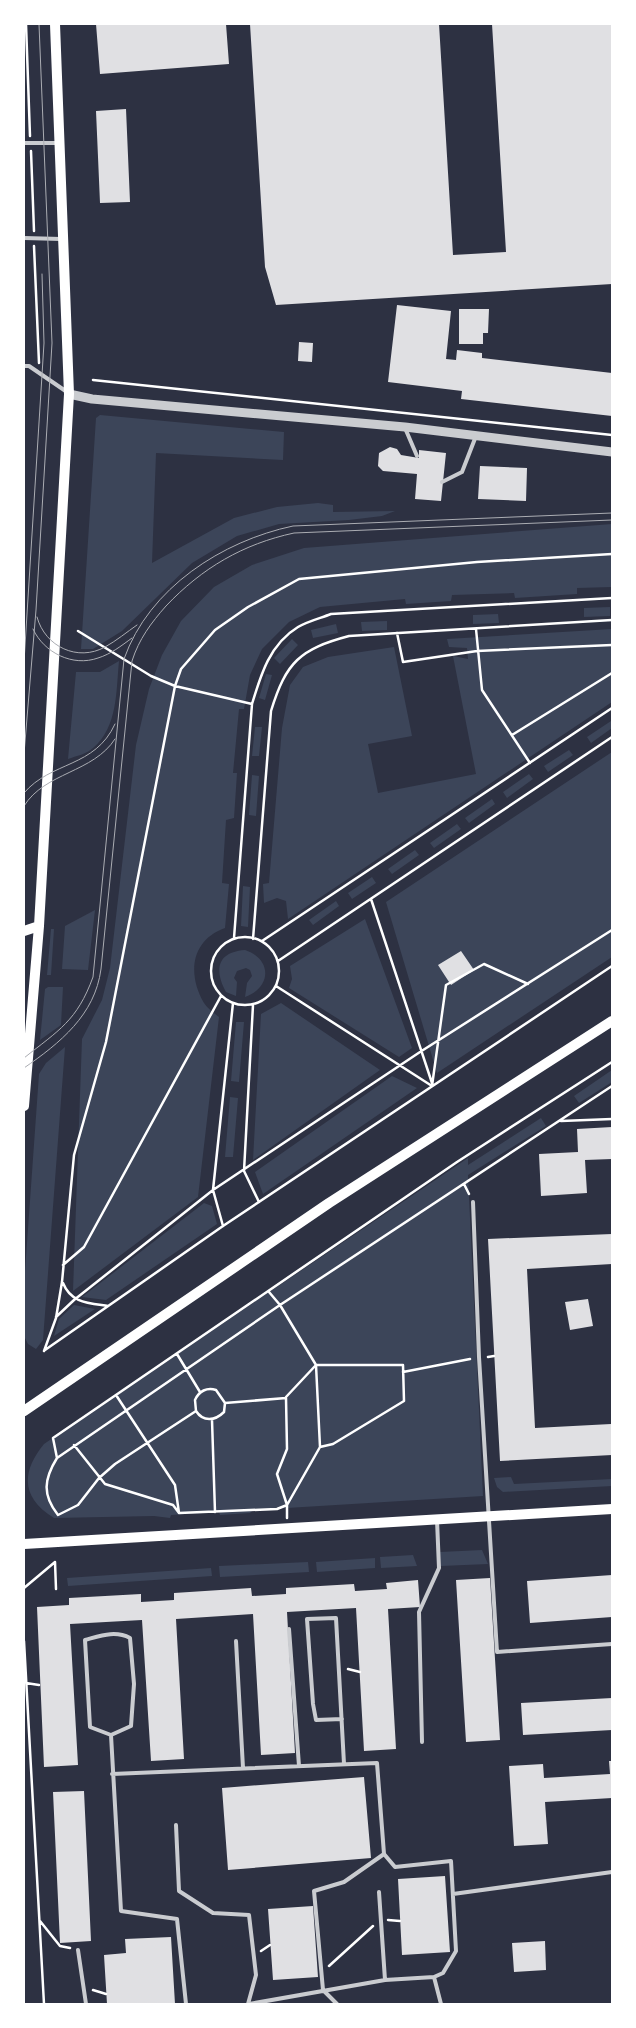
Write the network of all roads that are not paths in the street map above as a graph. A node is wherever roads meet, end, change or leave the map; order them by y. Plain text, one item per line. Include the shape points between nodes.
1 (55, 24) edge
2 (59, 142) junction
3 (24, 143) edge
4 (24, 238) edge
5 (63, 239) junction
6 (24, 366) edge
7 (69, 394) junction
8 (405, 427) junction
9 (476, 436) junction
10 (612, 452) edge
11 (417, 456) dead end
12 (442, 482) dead end
13 (39, 926) junction
14 (24, 931) edge
15 (28, 1016) edge
16 (611, 1026) edge
17 (24, 1106) edge
18 (473, 1202) dead end
19 (24, 1411) edge
20 (612, 1509) edge
21 (488, 1516) junction
22 (437, 1520) junction
23 (24, 1544) edge
24 (289, 1629) dead end
25 (236, 1641) dead end
26 (612, 1644) edge
27 (342, 1719) junction
28 (110, 1735) junction
29 (422, 1742) dead end
30 (344, 1764) junction
31 (299, 1766) junction
32 (243, 1768) junction
33 (112, 1774) junction
34 (176, 1825) dead end
35 (384, 1854) junction
36 (612, 1872) edge
37 (379, 1892) dead end
38 (453, 1894) junction
39 (78, 1950) road end
40 (434, 1976) junction
41 (385, 1980) junction
42 (322, 1990) junction
43 (86, 2004) edge
44 (186, 2004) edge
45 (249, 2004) edge
46 (337, 2004) edge
47 (440, 2004) edge

1 - 2 main road
2 - 3 lane
2 - 5 main road
4 - 5 lane
5 - 7 main road
6 - 7 lane via 29,366
7 - 8 street via 92,399
7 - 13 main road
8 - 9 street
8 - 11 lane
9 - 10 street
9 - 12 lane via 462,472
13 - 14 main road
13 - 15 main road
15 - 17 main road
16 - 19 main road via 329,1202
18 - 21 lane
20 - 21 main road
21 - 22 main road
21 - 26 lane via 497,1652
22 - 23 main road
22 - 29 lane via 439,1568 419,1612
24 - 31 lane
25 - 32 lane
27 - 27 lane via 316,1720 307,1619 336,1618
27 - 30 lane
28 - 28 lane via 90,1727 85,1640 122,1633 130,1638 134,1684 132,1726
28 - 33 lane
30 - 31 lane
30 - 35 lane via 378,1763
31 - 32 lane
32 - 33 lane
33 - 44 lane via 122,1911 177,1919
34 - 45 lane via 179,1891 213,1913 249,1915 256,1975
35 - 38 lane via 395,1867 451,1861
35 - 42 lane via 344,1882 314,1892
36 - 38 lane
37 - 41 lane
38 - 40 lane via 456,1951 443,1973
39 - 43 lane
40 - 41 lane
40 - 47 lane
41 - 42 lane
42 - 45 lane
42 - 46 lane

